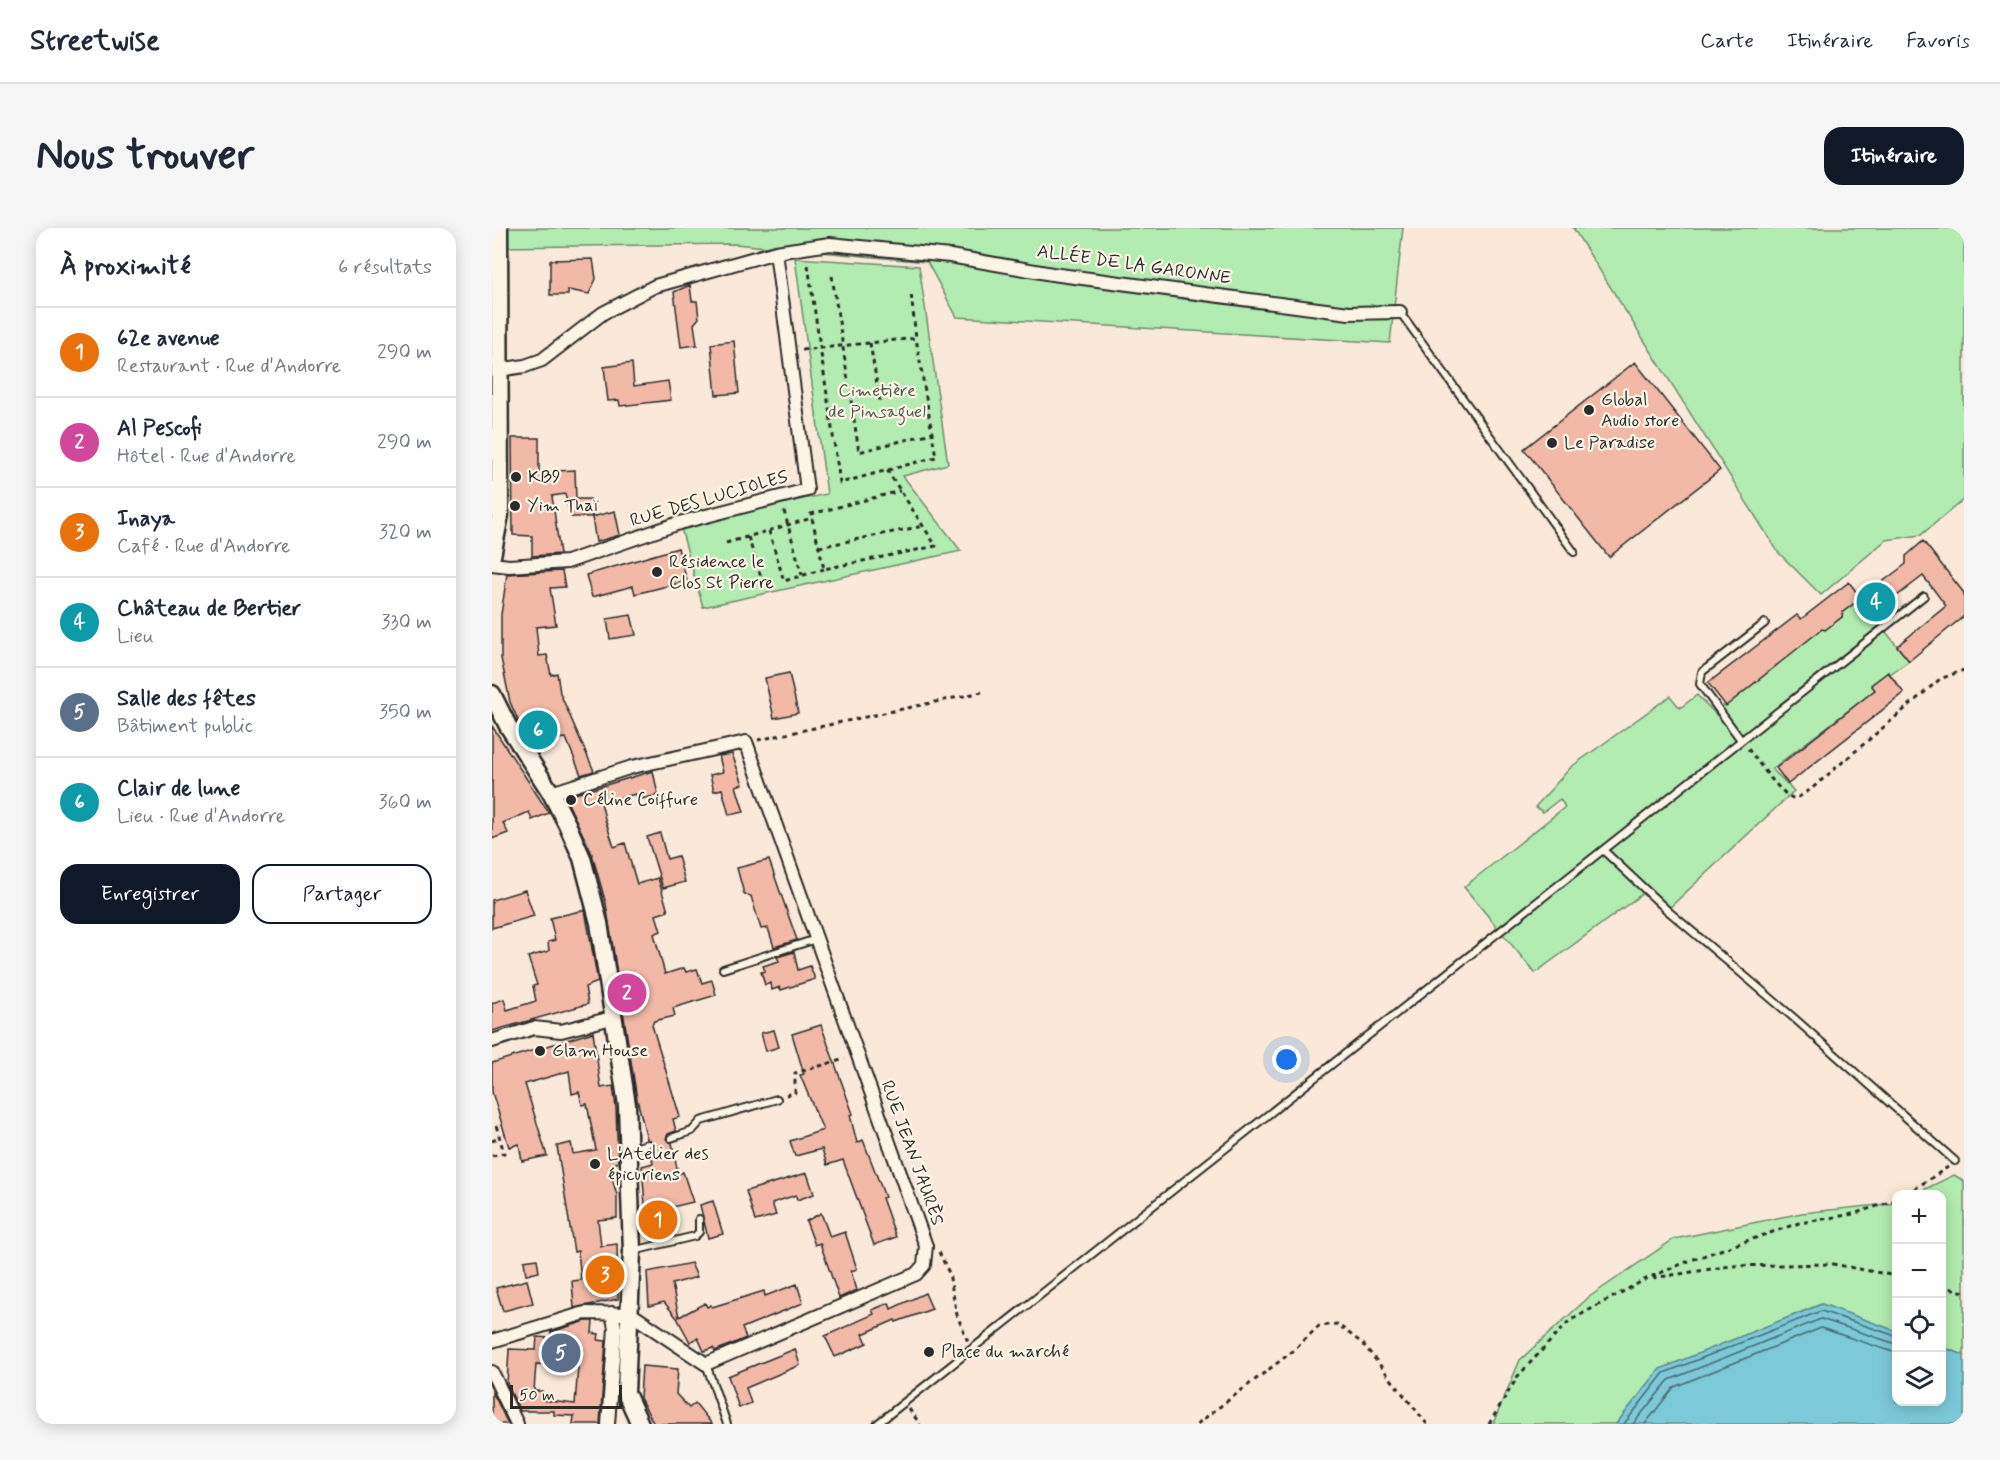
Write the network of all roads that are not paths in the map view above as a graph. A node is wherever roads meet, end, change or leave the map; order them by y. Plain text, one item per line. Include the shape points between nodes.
1 (499, 228) edge
2 (776, 252) junction
3 (1400, 312) joint
4 (498, 370) junction
5 (495, 452) edge
6 (1574, 552) dead end
7 (492, 556) edge
8 (1924, 596) dead end
9 (1765, 623) dead end
10 (492, 694) edge
11 (1741, 740) junction
12 (551, 793) junction
13 (1603, 850) junction
14 (816, 939) junction
15 (723, 969) dead end
16 (612, 1018) junction
17 (492, 1041) edge
18 (777, 1099) road end
19 (671, 1138) dead end
20 (648, 1144) dead end
21 (629, 1149) junction
22 (1955, 1161) road end
23 (699, 1219) dead end
24 (632, 1251) junction
25 (612, 1313) junction
26 (631, 1314) junction
27 (492, 1341) edge
28 (706, 1364) junction
29 (492, 1372) edge
30 (517, 1424) edge
31 (608, 1424) edge
32 (640, 1424) edge
33 (727, 1424) edge
34 (877, 1424) edge

1 - 4 main road
2 - 3 street, ALLÉE DE LA GARONNE via 830,244 950,256 1052,274 1349,313
2 - 4 street, ALLÉE DE LA GARONNE via 655,286 603,313 542,360
2 - 7 street, RUE DES LUCIOLES via 807,490 679,523 567,562 509,566
3 - 6 lane
4 - 5 main road
5 - 7 main road via 500,515
8 - 11 lane
9 - 11 lane via 1702,672 1700,684
10 - 12 main road via 507,726
11 - 13 lane
12 - 14 street, RUE JEAN JAURÈS via 632,766 746,742
12 - 16 main road via 582,858 599,923
13 - 22 lane via 1666,910
13 - 34 lane
14 - 15 lane
14 - 28 street, RUE JEAN JAURÈS via 926,1246 924,1265 916,1274
16 - 17 street via 561,1031 534,1028
16 - 21 main road via 627,1105
18 - 19 lane via 701,1121 692,1131
20 - 21 lane
21 - 24 main road
23 - 24 lane via 695,1236
24 - 26 main road
25 - 26 street
25 - 27 street via 585,1313
25 - 31 street via 615,1328
26 - 28 street
26 - 32 main road via 626,1393
28 - 33 lane
29 - 30 street

